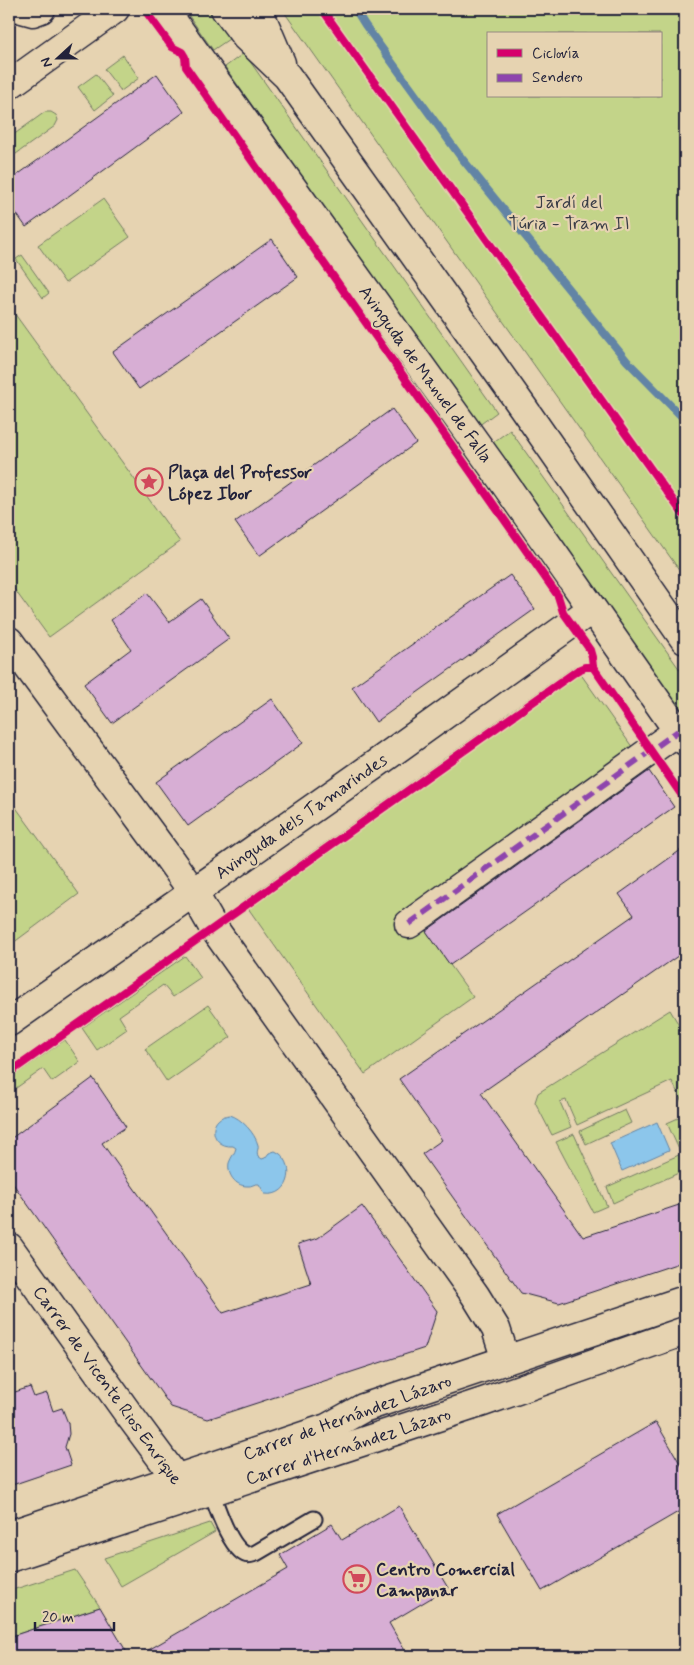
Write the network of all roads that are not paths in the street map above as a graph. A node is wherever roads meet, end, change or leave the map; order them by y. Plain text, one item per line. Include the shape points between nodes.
1 (22, 9) edge
2 (41, 9) edge
3 (115, 9) edge
4 (164, 9) edge
5 (225, 9) edge
6 (253, 9) edge
7 (287, 76) junction
8 (9, 84) edge
9 (592, 609) junction
10 (685, 640) edge
11 (9, 642) edge
12 (682, 736) edge
13 (192, 892) junction
14 (409, 924) dead end
15 (9, 1022) edge
16 (9, 1247) edge
17 (685, 1300) edge
18 (685, 1331) edge
19 (506, 1360) junction
20 (482, 1402) junction
21 (193, 1489) junction
22 (314, 1519) dead end
23 (9, 1535) edge
24 (9, 1558) edge

1 - 2 street via 33,12
3 - 8 street
4 - 9 street, Avinguda de Manuel de Falla
5 - 7 street via 246,37
6 - 7 street via 264,23
7 - 10 street
9 - 12 street, Avinguda de Manuel de Falla
9 - 13 street, Avinguda dels Tamarindes
11 - 13 street
12 - 14 street
13 - 15 street, Avinguda dels Tamarindes
13 - 19 street via 213,927 476,1295 496,1329
16 - 21 street, Carrer de Vicente Rios Enrique via 127,1412
17 - 19 street, Carrer de Hernández Lázaro
18 - 20 street, Carrer d'Hernández Lázaro
19 - 20 street via 508,1370 502,1383
19 - 21 street, Carrer de Hernández Lázaro via 363,1408 327,1428
20 - 21 street, Carrer d'Hernández Lázaro
21 - 22 lane via 220,1517 239,1550 245,1554 256,1553
21 - 23 street, Carrer de Hernández Lázaro
21 - 24 street, Carrer d'Hernández Lázaro

